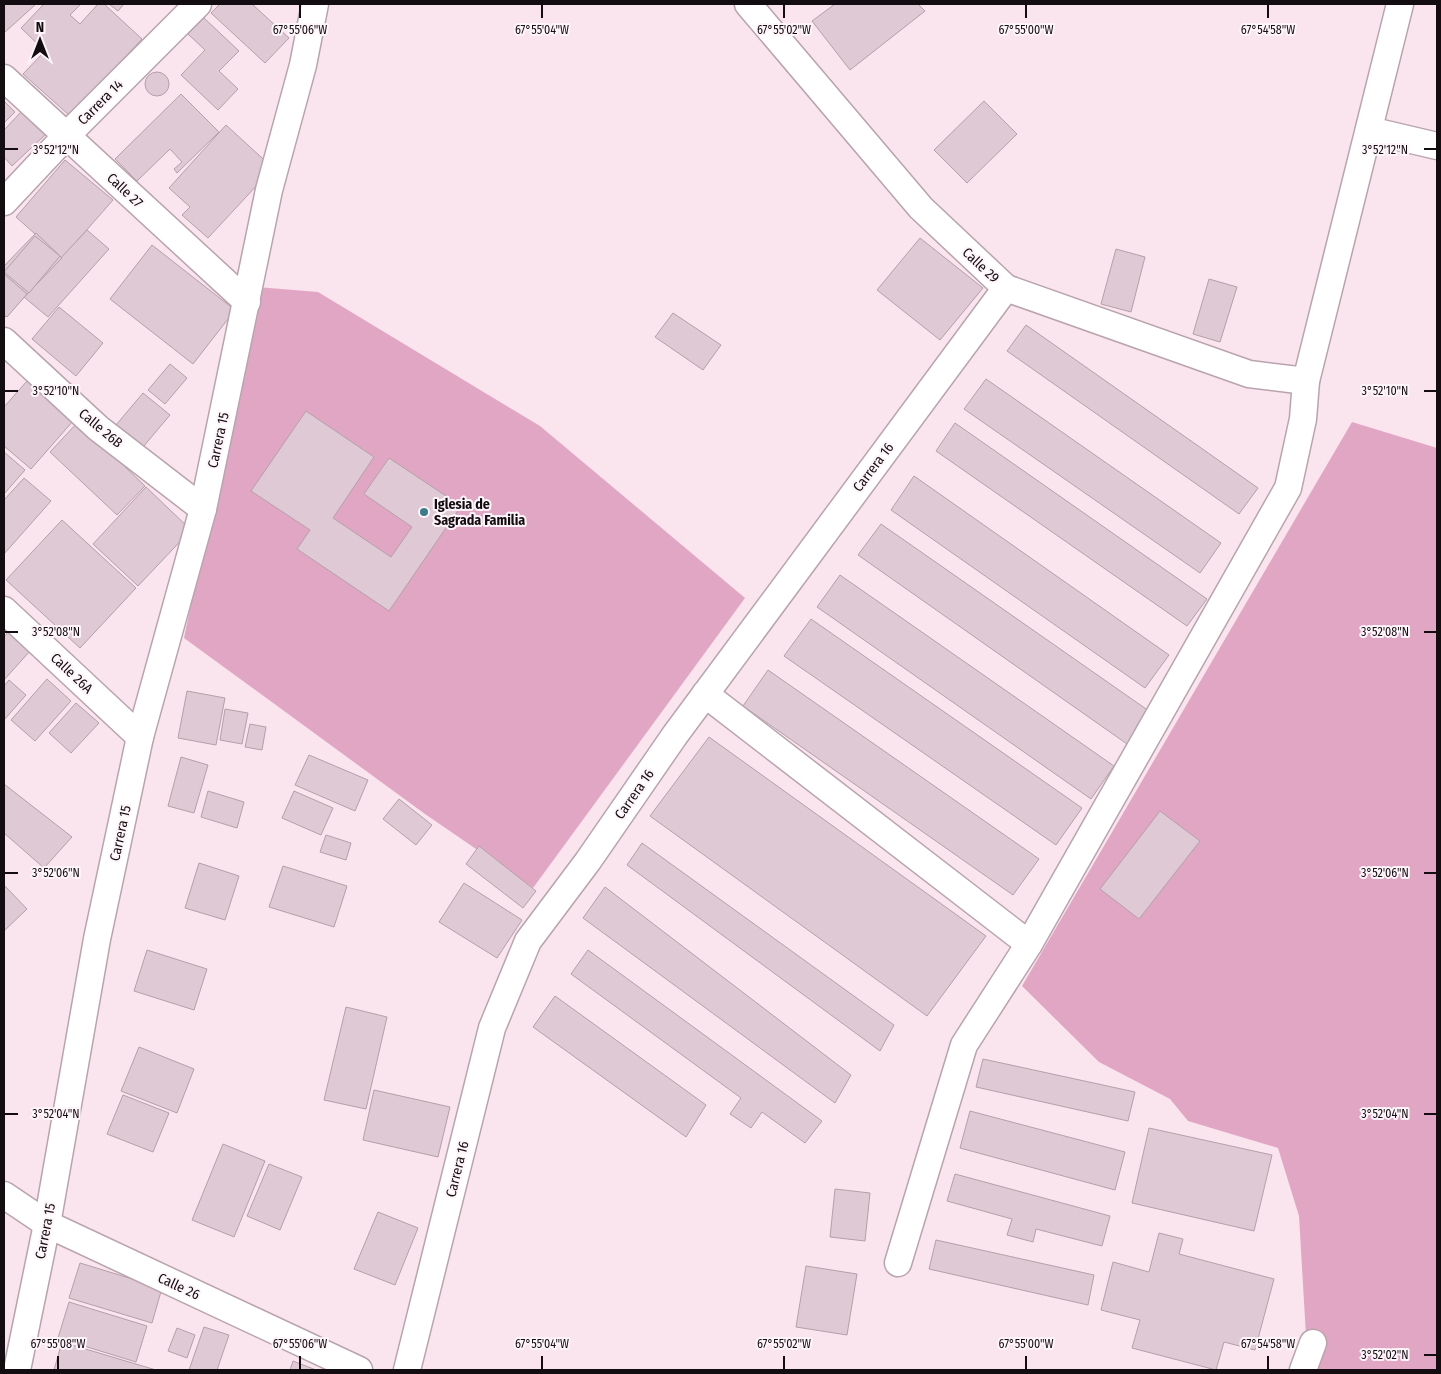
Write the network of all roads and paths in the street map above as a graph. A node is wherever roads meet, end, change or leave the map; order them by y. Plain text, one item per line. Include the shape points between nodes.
1 (198, 4) edge
2 (315, 4) edge
3 (748, 4) edge
4 (1400, 4) edge
5 (4, 78) edge
6 (1369, 130) junction
7 (66, 136) junction
8 (1437, 146) edge
9 (4, 202) edge
10 (1006, 288) junction
11 (247, 302) junction
12 (4, 341) edge
13 (1306, 381) junction
14 (203, 509) junction
15 (4, 610) edge
16 (705, 694) junction
17 (140, 737) junction
18 (1029, 944) junction
19 (4, 1196) edge
20 (47, 1224) junction
21 (898, 1263) dead end
22 (1313, 1343) dead end
23 (17, 1370) edge
24 (359, 1370) edge
25 (407, 1370) edge
26 (1303, 1370) edge

1 - 7 street, Carrera 14
2 - 11 street, Carrera 15 via 303,65 269,190
3 - 10 street, Calle 29 via 922,208
4 - 6 street
5 - 7 street, Calle 27
6 - 8 street
6 - 13 street
7 - 9 street, Carrera 14
7 - 11 street, Calle 27
10 - 13 street, Calle 29 via 1249,374
10 - 16 street, Carrera 16
11 - 14 street, Carrera 15
12 - 14 street, Calle 26B via 98,428
13 - 18 street via 1303,419 1288,488
14 - 17 street, Carrera 15
15 - 17 street, Calle 26A
16 - 18 street
16 - 25 street, Carrera 16 via 528,941 492,1028
17 - 20 street, Carrera 15 via 97,939
18 - 21 street via 964,1045
19 - 20 street, Calle 26
20 - 23 street, Carrera 15
20 - 24 street, Calle 26
22 - 26 street

